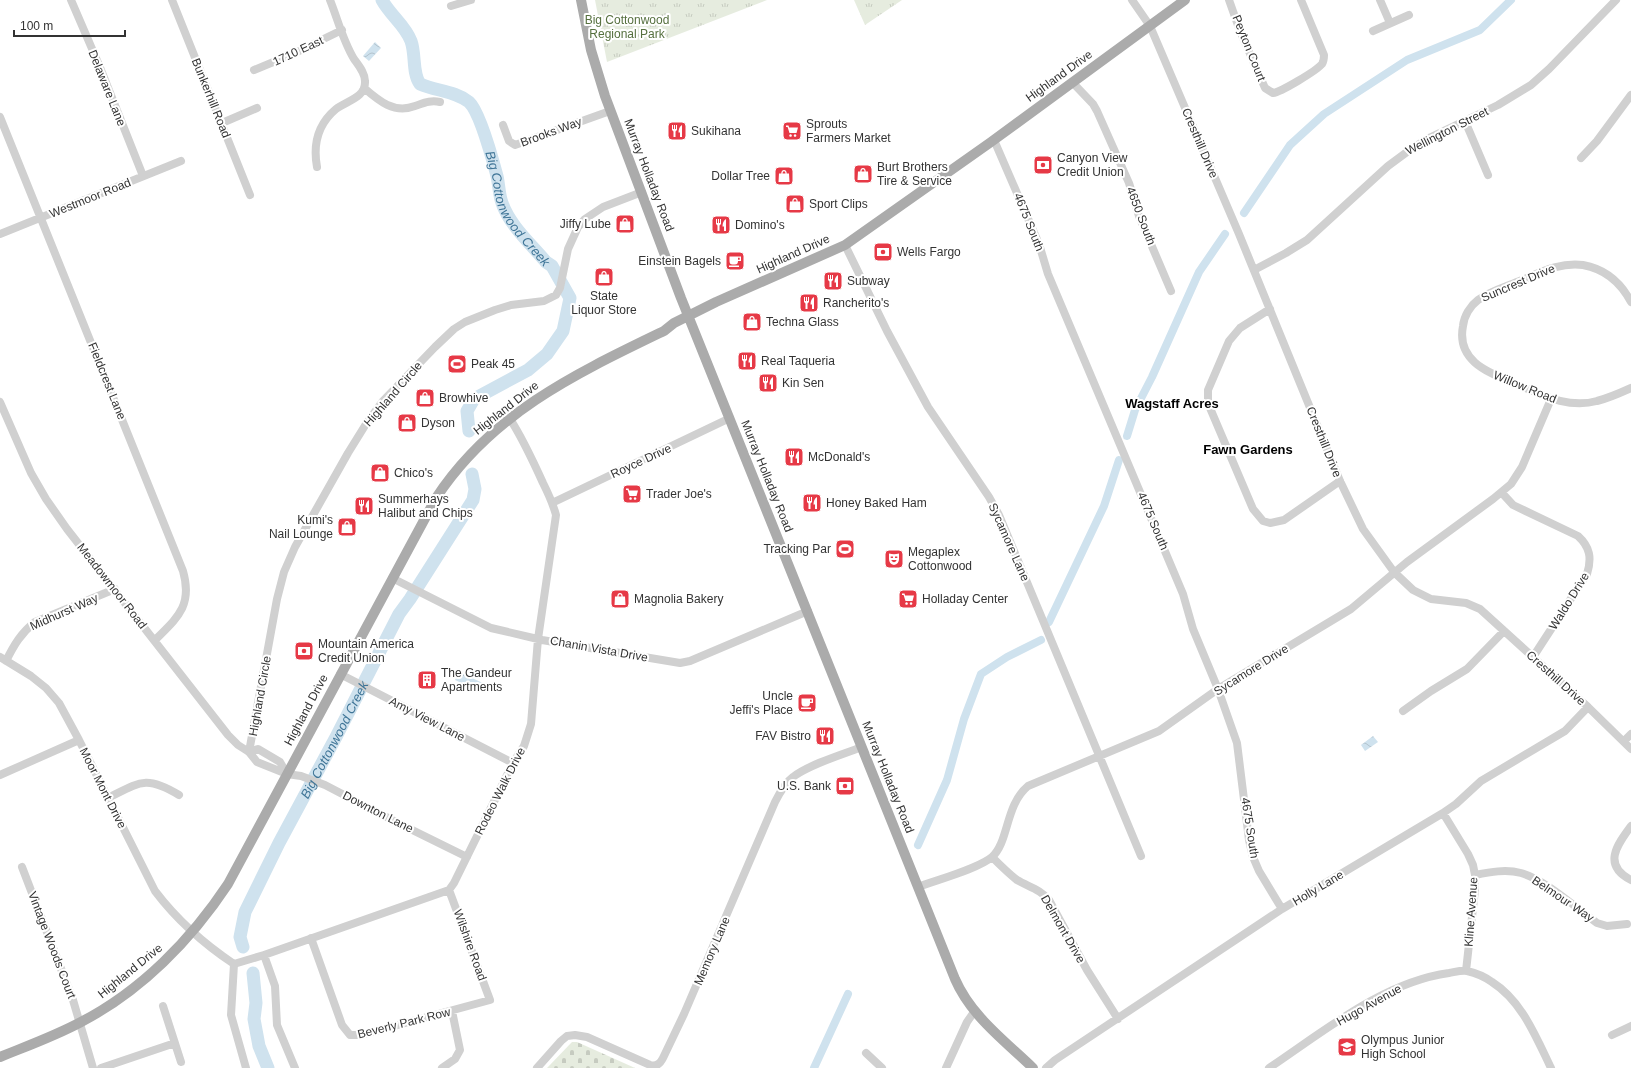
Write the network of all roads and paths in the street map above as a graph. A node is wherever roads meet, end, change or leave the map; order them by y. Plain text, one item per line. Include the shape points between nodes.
1 (71, 0) edge
2 (172, 0) edge
3 (330, 0) edge
4 (471, 0) edge
5 (581, 0) edge
6 (1132, 0) edge
7 (1185, 0) edge
8 (1229, 0) edge
9 (1301, 0) edge
10 (1380, 0) edge
11 (1616, 0) edge
12 (451, 6) dead end
13 (1409, 15) dead end
14 (1390, 23) junction
15 (1150, 26) junction
16 (342, 30) junction
17 (1373, 31) dead end
18 (254, 70) dead end
19 (1073, 82) junction
20 (364, 88) junction
21 (1631, 95) edge
22 (440, 102) dead end
23 (257, 108) dead end
24 (610, 111) junction
25 (0, 117) edge
26 (1465, 121) junction
27 (222, 123) junction
28 (503, 125) dead end
29 (994, 140) junction
30 (1581, 158) dead end
31 (181, 161) dead end
32 (317, 167) dead end
33 (1488, 175) dead end
34 (143, 176) junction
35 (642, 192) junction
36 (250, 195) dead end
37 (41, 218) junction
38 (0, 234) edge
39 (845, 245) junction
40 (1254, 270) junction
41 (1171, 291) dead end
42 (1631, 302) edge
43 (1270, 309) junction
44 (689, 316) junction
45 (1470, 358) joint
46 (1631, 388) edge
47 (1551, 399) junction
48 (0, 402) edge
49 (730, 418) junction
50 (510, 419) junction
51 (1340, 481) junction
52 (1502, 493) junction
53 (552, 503) junction
54 (1394, 572) junction
55 (392, 578) junction
56 (115, 589) junction
57 (808, 611) junction
58 (1504, 631) junction
59 (538, 639) junction
60 (155, 640) junction
61 (1532, 657) junction
62 (3, 659) edge
63 (340, 674) junction
64 (1218, 689) junction
65 (1588, 707) junction
66 (1403, 711) dead end
67 (1631, 734) edge
68 (78, 740) junction
69 (1624, 741) junction
70 (862, 747) junction
71 (1631, 749) edge
72 (249, 752) junction
73 (1100, 756) junction
74 (513, 763) junction
75 (287, 774) junction
76 (0, 775) edge
77 (179, 795) dead end
78 (108, 798) junction
79 (1444, 813) junction
80 (1631, 826) edge
81 (1142, 856) dead end
82 (467, 857) junction
83 (992, 857) junction
84 (22, 867) dead end
85 (1475, 875) junction
86 (1631, 880) edge
87 (918, 886) junction
88 (449, 890) junction
89 (1282, 909) junction
90 (1627, 924) dead end
91 (192, 933) junction
92 (311, 938) junction
93 (264, 955) junction
94 (234, 964) junction
95 (1466, 971) junction
96 (490, 1000) joint
97 (163, 1006) dead end
98 (452, 1011) junction
99 (974, 1012) junction
100 (1118, 1019) junction
101 (80, 1023) junction
102 (1631, 1026) edge
103 (1612, 1035) dead end
104 (175, 1043) junction
105 (866, 1053) dead end
106 (0, 1057) edge
107 (180, 1062) dead end
108 (93, 1068) edge
109 (101, 1068) edge
110 (246, 1068) edge
111 (295, 1068) edge
112 (442, 1068) edge
113 (537, 1068) edge
114 (882, 1068) edge
115 (946, 1068) edge
116 (1033, 1068) edge
117 (1046, 1068) edge
118 (1269, 1068) edge
119 (1551, 1068) edge

1 - 34 street, Delaware Lane
2 - 27 street, Bunkerhill Road
3 - 16 street
4 - 12 street
5 - 24 main road, Murray Holladay Road via 591,50
6 - 15 street, Cresthill Drive
7 - 15 main road, Highland Drive
8 - 9 street, Peyton Court via 1265,88 1273,93 1317,68 1323,61 1324,55
10 - 14 street
11 - 26 street, Wellington Street via 1532,85 1509,100
13 - 14 street
14 - 17 street
15 - 19 main road, Highland Drive
15 - 40 street, Cresthill Drive
16 - 18 street, 1710 East
16 - 20 street via 348,49 364,76
19 - 29 main road, Highland Drive
19 - 41 street, 4650 South via 1097,111
20 - 22 street via 393,108 407,109 431,101
20 - 32 street via 358,96 336,110 323,123 316,144
21 - 30 street
23 - 27 street
24 - 28 street, Brooks Way via 515,145 509,141
24 - 35 main road, Murray Holladay Road
25 - 37 street, Fieldcrest Lane
26 - 33 street
26 - 40 street, Wellington Street via 1406,152 1307,240
27 - 36 street, Bunkerhill Road
29 - 39 main road, Highland Drive
29 - 64 street, 4675 South via 1183,594 1193,630
31 - 34 street, Westmoor Road
34 - 37 street, Westmoor Road
35 - 44 main road, Murray Holladay Road
35 - 72 street, Highland Circle via 603,207 585,220 572,236 560,288 556,295 537,302 495,310 454,329 393,391 366,424 295,547 284,572
37 - 38 street, Westmoor Road
37 - 60 street, Fieldcrest Lane via 186,580 184,604 180,612 174,622
39 - 44 main road, Highland Drive
39 - 73 street, Sycamore Lane via 928,407 999,515
40 - 43 street, Cresthill Drive
42 - 45 street, Suncrest Drive via 1613,278 1598,270 1578,265 1554,268 1490,293 1475,302 1466,314 1462,329 1463,344
43 - 51 street, Cresthill Drive
43 - 51 street via 1240,328 1230,341 1208,390 1210,408 1253,509 1263,521 1270,523 1284,520
44 - 49 main road, Murray Holladay Road
44 - 50 main road, Highland Drive via 565,381
45 - 47 street, Willow Road via 1490,373
46 - 47 street, Willow Road via 1589,403 1575,404
47 - 52 street, Sycamore Drive via 1522,467
48 - 56 street, Meadowmoor Road via 20,450 46,499
49 - 53 street, Royce Drive
49 - 57 main road, Murray Holladay Road
50 - 53 street, Rodeo Walk Drive
50 - 55 main road, Highland Drive via 474,450 453,474 429,510
51 - 54 street, Cresthill Drive via 1363,529
52 - 54 street, Sycamore Drive
52 - 61 street, Waldo Drive via 1513,504 1578,536 1585,543 1590,555 1587,574
53 - 59 street, Rodeo Walk Drive via 556,515
54 - 58 street, Cresthill Drive via 1408,586 1431,598 1471,604
54 - 64 street, Sycamore Drive via 1345,613
55 - 59 street, Chanin Vista Drive via 491,628
55 - 63 main road, Highland Drive
56 - 60 street, Meadowmoor Road
56 - 62 street, Midhurst Way via 35,622 25,629
57 - 59 street, Chanin Vista Drive via 696,659 680,663
57 - 70 main road, Murray Holladay Road
58 - 61 street, Cresthill Drive
58 - 66 street via 1467,669
59 - 74 street, Rodeo Walk Drive via 531,724 524,746
60 - 72 street, Meadowmoor Road via 228,735
61 - 65 street, Cresthill Drive
62 - 68 street, Moor Mont Drive via 32,676 46,688 59,704
63 - 74 street, Amy View Lane
63 - 75 main road, Highland Drive
64 - 73 street, Sycamore Drive via 1159,731
64 - 89 street, 4675 South via 1238,748 1253,857 1259,872
65 - 69 street, Cresthill Drive
65 - 79 street, Holly Lane via 1565,731 1481,781
67 - 69 street
68 - 76 street
68 - 78 street, Moor Mont Drive
69 - 71 street, Cresthill Drive
70 - 87 main road, Murray Holladay Road
70 - 113 street, Memory Lane via 798,773 781,790 684,1014 664,1058 658,1064 650,1065 575,1034 561,1041
72 - 75 street, Meadowmoor Road via 257,762
72 - 75 street, Meadowmoor Road via 258,749 280,762
73 - 81 street, Sycamore Lane
73 - 83 street, Sycamore Drive via 1025,789 1017,799 999,846
74 - 82 street, Rodeo Walk Drive
75 - 82 street, Downton Lane via 302,776 325,785
75 - 91 main road, Highland Drive via 228,884
77 - 78 street via 151,782 132,786
78 - 91 street, Moor Mont Drive via 155,891
79 - 85 street, Kline Avenue via 1468,854
79 - 89 street, Holly Lane
80 - 86 street via 1618,844 1614,856 1618,869
82 - 88 street, Rodeo Walk Drive
83 - 87 street via 962,871
83 - 100 street, Delmont Drive via 1018,881 1038,890 1049,900 1087,970
84 - 101 street, Vintage Woods Court
85 - 90 street, Belmour Way via 1495,871 1520,873 1533,878 1597,923 1607,926
85 - 95 street, Kline Avenue
87 - 99 main road, Murray Holladay Road via 958,988
88 - 92 street
88 - 96 street, Wilshire Road
89 - 100 street, Holly Lane
91 - 94 street
91 - 101 main road, Highland Drive via 142,981
92 - 93 street
92 - 98 street, Beverly Park Row via 342,1025 350,1035 361,1036
93 - 94 street
93 - 111 street via 275,986 278,1025
94 - 110 street via 231,1015
95 - 118 street, Hugo Avenue via 1437,975 1397,988 1349,1014
95 - 119 street, Hugo Avenue via 1492,982 1517,1004
96 - 98 street, Beverly Park Row
97 - 104 street
98 - 112 street via 460,1053
99 - 115 street
99 - 116 main road, Murray Holladay Road
100 - 117 street, Holly Lane
101 - 106 main road, Highland Drive
101 - 108 street, Vintage Woods Court
102 - 103 street
104 - 107 street
104 - 109 street
105 - 114 street

